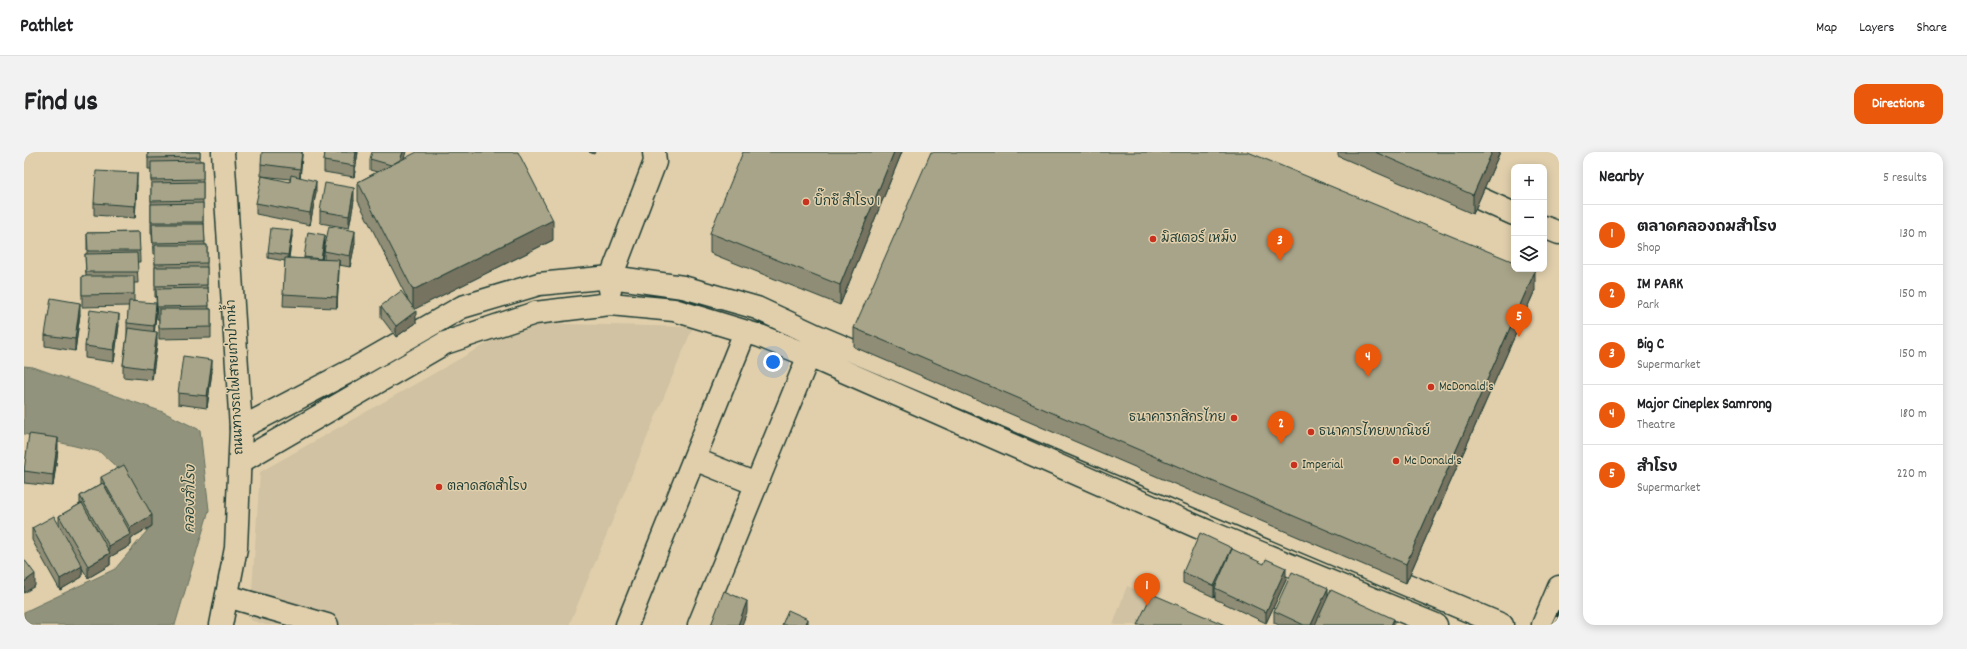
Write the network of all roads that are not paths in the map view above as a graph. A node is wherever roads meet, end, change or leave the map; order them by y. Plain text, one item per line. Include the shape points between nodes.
1 (223, 152) edge
2 (654, 152) edge
3 (1437, 180) edge
4 (1511, 213) edge
5 (1547, 228) edge
6 (1559, 233) edge
7 (611, 277) junction
8 (610, 304) junction
9 (421, 330) junction
10 (745, 332) junction
11 (817, 336) junction
12 (431, 351) junction
13 (809, 356) junction
14 (241, 428) junction
15 (694, 459) junction
16 (240, 462) junction
17 (756, 484) junction
18 (1559, 586) edge
19 (227, 596) junction
20 (221, 625) edge
21 (327, 625) edge
22 (627, 625) edge
23 (699, 625) edge
24 (1436, 625) edge
25 (1502, 625) edge
26 (1543, 625) edge

1 - 14 main road, ถนนทางรถไฟสายเก่าปากน้ำ
2 - 7 main road via 655,162
3 - 4 main road
5 - 6 main road
7 - 8 main road
7 - 9 main road via 539,284 462,307
7 - 11 main road via 683,287 757,308
8 - 10 main road via 674,310
8 - 12 main road via 535,313 445,343
9 - 12 main road
9 - 14 main road via 352,370
10 - 13 main road
10 - 15 main road
11 - 13 main road
11 - 25 main road
12 - 16 main road
13 - 17 main road
13 - 24 main road via 1207,530
14 - 16 main road, ถนนทางรถไฟสายเก่าปากน้ำ
15 - 17 main road
15 - 22 main road
16 - 19 main road, ถนนทางรถไฟสายเก่าปากน้ำ via 236,548
17 - 23 main road
18 - 26 main road
19 - 20 main road, ถนนทางรถไฟสายเก่าปากน้ำ
19 - 21 main road

